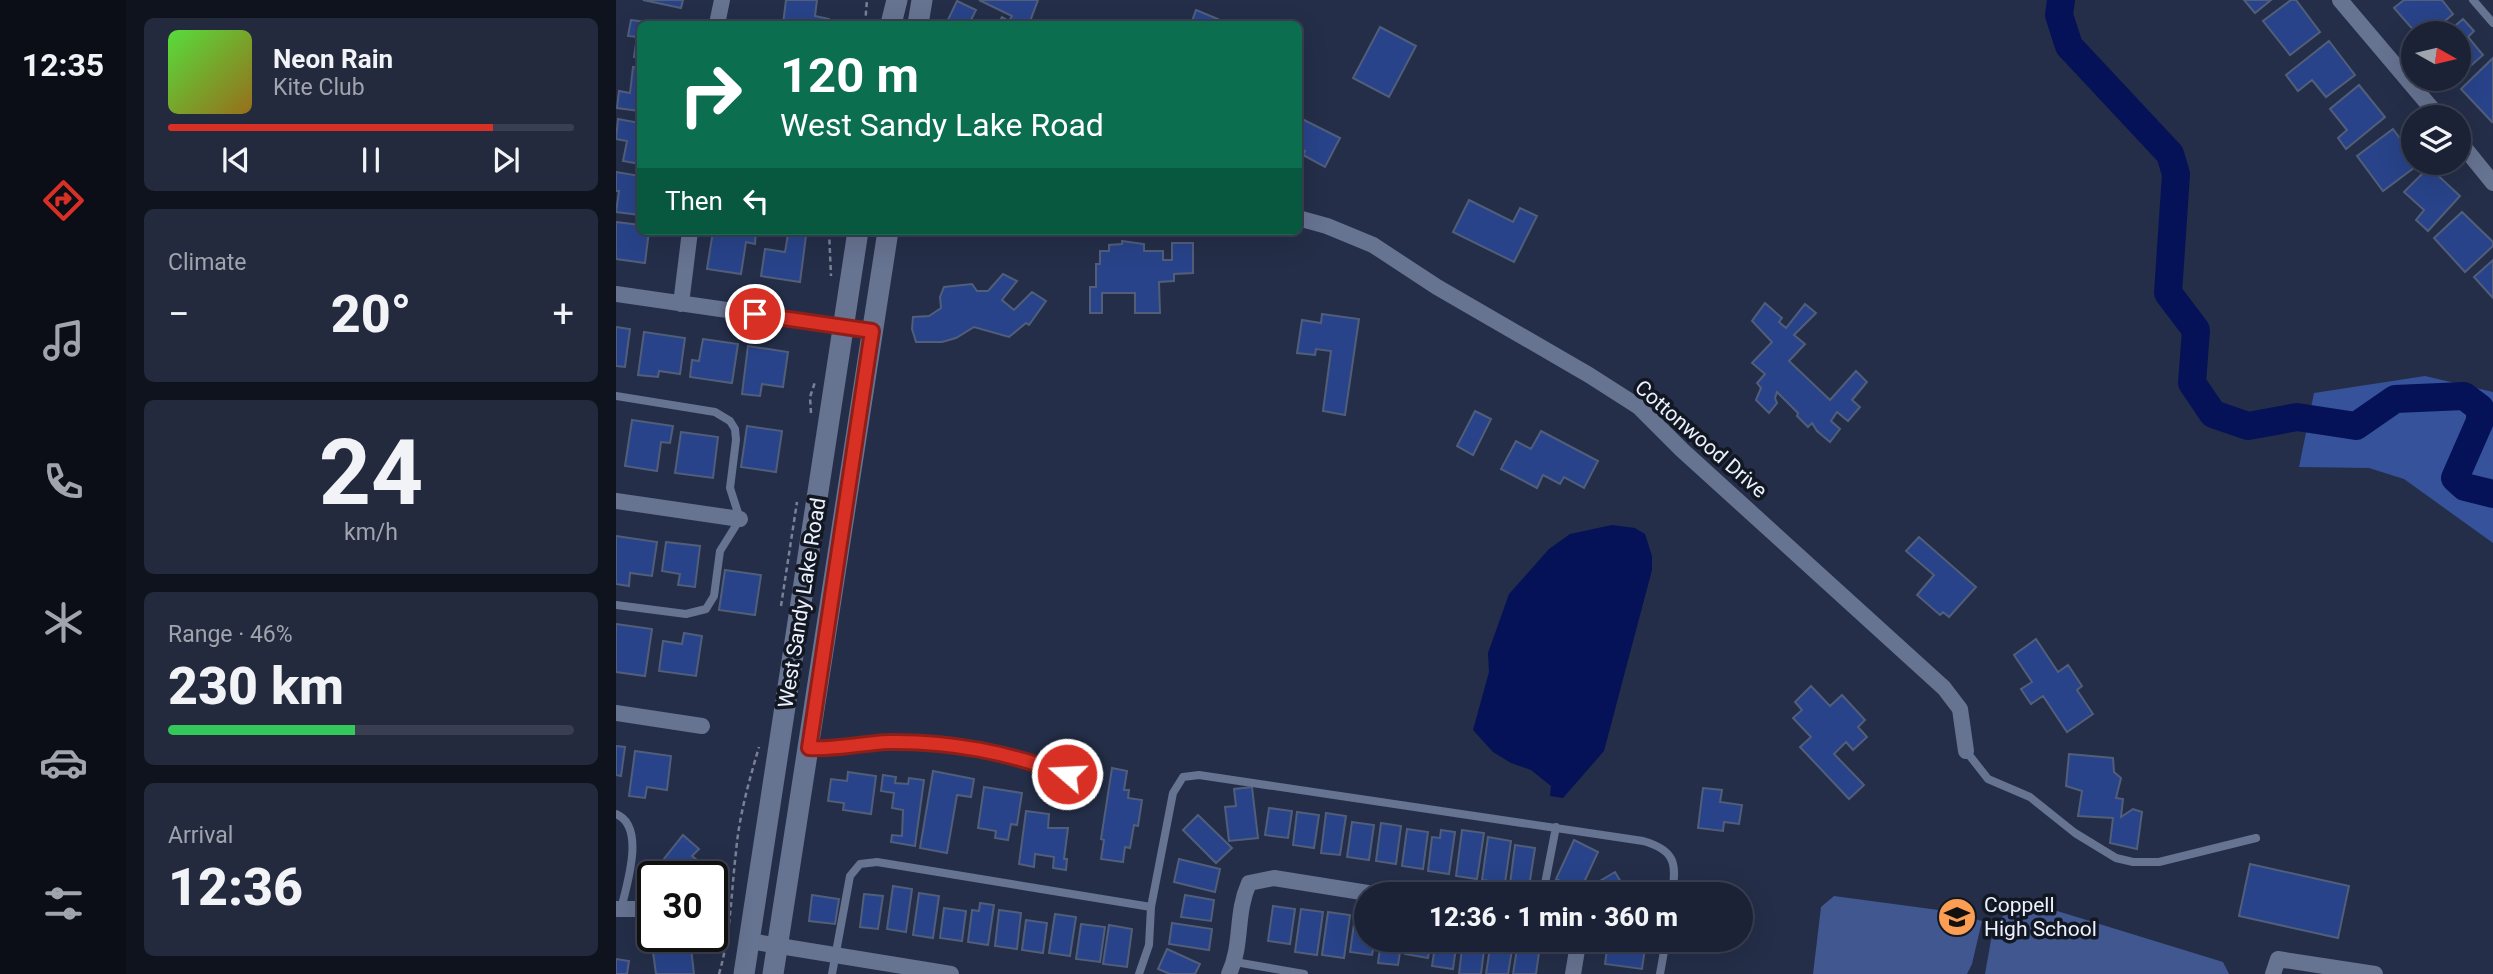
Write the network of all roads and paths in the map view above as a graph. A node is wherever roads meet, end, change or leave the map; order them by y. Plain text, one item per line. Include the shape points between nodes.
1 (722, 0) edge
2 (867, 0) edge
3 (897, 0) edge
4 (922, 0) edge
5 (2340, 0) edge
6 (2473, 0) edge
7 (718, 21) edge
8 (865, 21) edge
9 (892, 21) edge
10 (918, 21) edge
11 (2493, 23) edge
12 (2429, 105) edge
13 (2471, 156) edge
14 (2493, 183) edge
15 (1302, 220) edge
16 (690, 235) edge
17 (857, 235) edge
18 (887, 235) edge
19 (616, 294) edge
20 (681, 304) junction
21 (844, 327) junction
22 (872, 331) junction
23 (616, 396) edge
24 (616, 501) edge
25 (740, 519) junction
26 (616, 605) edge
27 (616, 713) edge
28 (702, 726) dead end
29 (809, 748) junction
30 (1966, 751) joint
31 (1067, 774) dead end
32 (616, 814) edge
33 (1556, 827) junction
34 (2256, 838) dead end
35 (1545, 882) edge
36 (1674, 882) edge
37 (1354, 891) edge
38 (1152, 907) junction
39 (618, 909) edge
40 (637, 909) edge
41 (749, 941) junction
42 (777, 946) junction
43 (1577, 952) edge
44 (1664, 952) edge
45 (835, 957) junction
46 (1232, 968) edge
47 (744, 974) edge
48 (772, 974) edge
49 (832, 974) edge
50 (951, 974) edge
51 (1139, 974) edge
52 (1304, 974) edge
53 (1573, 974) edge
54 (1660, 974) edge
55 (2273, 974) edge
56 (2375, 974) edge

1 - 7 street
2 - 8 path
3 - 9 main road
4 - 10 main road
5 - 12 street
6 - 11 lane
13 - 14 street
15 - 30 street, Cottonwood Drive via 1373,245 1639,407 1944,688 1960,709
16 - 20 street
17 - 21 main road, West Sandy Lake Road
18 - 22 main road, West Sandy Lake Road
19 - 20 street
20 - 21 street
21 - 22 street
21 - 41 main road, West Sandy Lake Road
22 - 29 main road, West Sandy Lake Road
23 - 25 lane via 715,412 730,421 736,440 730,488
24 - 25 street
25 - 26 lane via 720,551 714,596 706,609 685,614
27 - 28 street
29 - 31 street via 890,742 949,744 1020,757
29 - 42 main road, West Sandy Lake Road
30 - 34 lane via 1988,779 2030,797 2075,834 2116,858 2159,862
32 - 39 lane via 625,818 632,831 631,859
33 - 35 lane
33 - 36 lane via 1660,846 1672,857
33 - 38 lane via 1183,776 1173,793
37 - 46 street via 1274,878 1249,883 1240,903 1238,955
38 - 45 lane via 877,862 860,864 850,876
38 - 51 lane via 1149,945
39 - 40 street
41 - 42 street
41 - 47 main road, West Sandy Lake Road
42 - 45 street
42 - 48 main road, West Sandy Lake Road
43 - 53 street
44 - 54 lane
45 - 49 lane
45 - 50 street
46 - 52 lane
55 - 56 street via 2278,959

